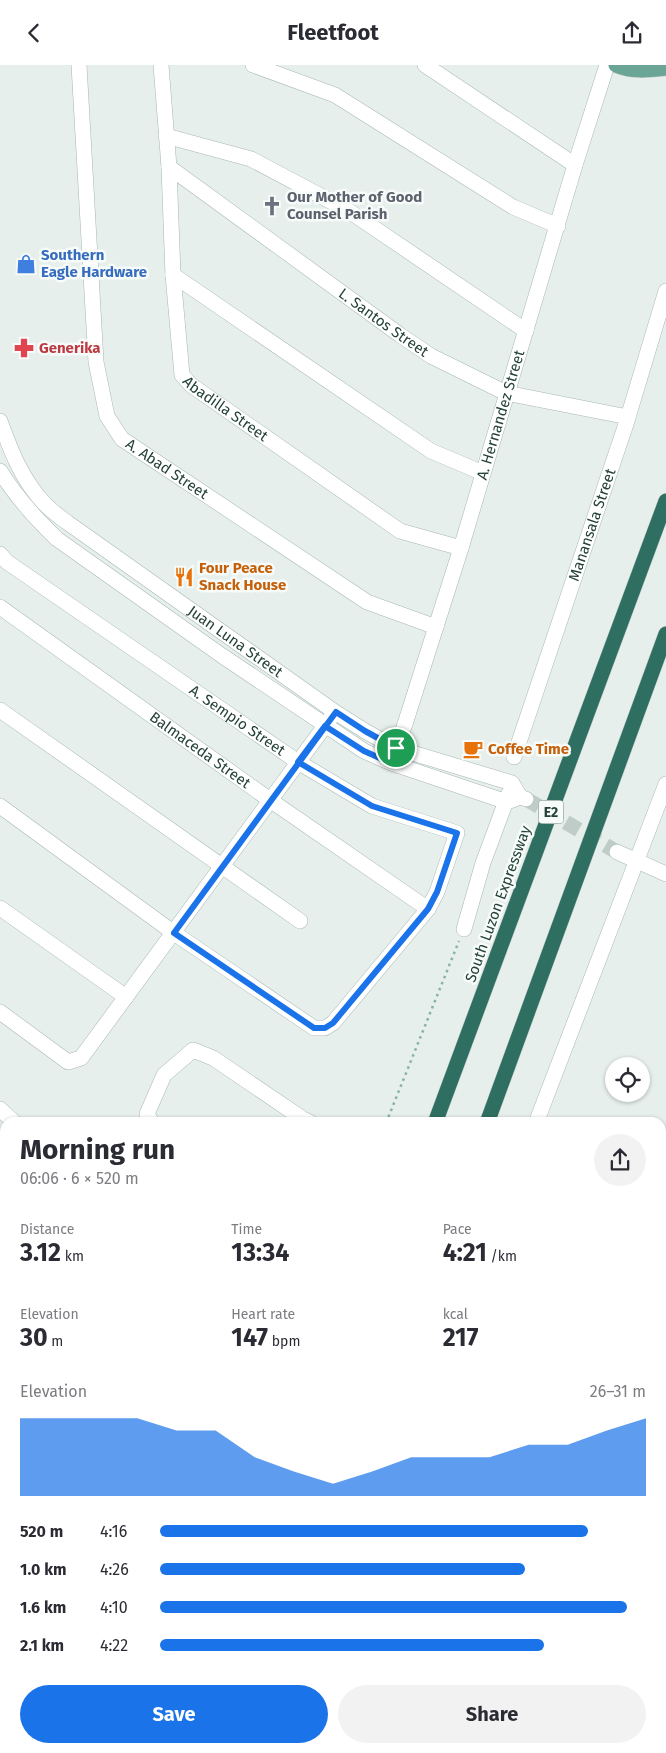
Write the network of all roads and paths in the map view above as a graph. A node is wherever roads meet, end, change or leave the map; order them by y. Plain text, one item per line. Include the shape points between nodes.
1 (79, 65) edge
2 (161, 65) edge
3 (253, 65) edge
4 (425, 65) edge
5 (607, 65) edge
6 (616, 65) edge
7 (641, 68) edge
8 (666, 68) edge
9 (166, 136) junction
10 (574, 165) junction
11 (169, 167) junction
12 (558, 225) junction
13 (173, 275) junction
14 (666, 291) edge
15 (526, 331) junction
16 (506, 393) junction
17 (628, 417) junction
18 (0, 421) edge
19 (0, 471) edge
20 (483, 473) junction
21 (666, 501) edge
22 (44, 504) junction
23 (34, 517) junction
24 (461, 549) junction
25 (0, 554) edge
26 (0, 607) edge
27 (436, 627) junction
28 (666, 634) edge
29 (0, 709) edge
30 (336, 712) junction
31 (325, 726) junction
32 (396, 748) junction
33 (514, 757) dead end
34 (298, 762) junction
35 (391, 763) junction
36 (666, 784) edge
37 (518, 799) junction
38 (270, 800) junction
39 (0, 805) edge
40 (617, 852) tunnel mouth
41 (636, 861) junction
42 (222, 866) junction
43 (666, 874) edge
44 (0, 908) edge
45 (428, 909) junction
46 (300, 921) dead end
47 (464, 929) joint
48 (174, 933) junction
49 (126, 997) junction
50 (0, 1012) edge
51 (148, 1117) edge
52 (300, 1117) edge
53 (388, 1117) edge
54 (437, 1117) edge
55 (489, 1117) edge
56 (538, 1117) edge

1 - 27 street, A. Abad Street via 96,361 107,416 122,439 367,603
2 - 9 street, Abadilla Street
3 - 12 street via 335,95 513,207
4 - 10 street
5 - 10 street, A. Hernandez Street
6 - 7 main road via 627,69
7 - 8 main road
9 - 11 street, Abadilla Street
9 - 15 street via 251,159 349,211
10 - 12 street, A. Hernandez Street
11 - 13 street, Abadilla Street
11 - 16 street, L. Santos Street via 431,356
12 - 15 street, A. Hernandez Street
13 - 20 street via 432,451
13 - 24 street, Abadilla Street via 182,375 191,385 400,531
14 - 17 street, Manansala Street
15 - 16 street, A. Hernandez Street
16 - 17 street, L. Santos Street
16 - 20 street, A. Hernandez Street
17 - 33 street, Manansala Street
18 - 22 street, Juan Luna Street via 26,481
19 - 23 street, Juan Luna Street
20 - 24 street, A. Hernandez Street
21 - 54 highway, South Luzon Expressway / E2
22 - 23 street
22 - 30 street, Juan Luna Street
23 - 31 street, Juan Luna Street via 57,539
24 - 27 street, A. Hernandez Street
25 - 34 street, A. Sempio Street via 7,562
26 - 38 street, Balmaceda Street
27 - 32 street, A. Hernandez Street
28 - 55 highway
29 - 42 street
30 - 31 street
30 - 32 street, Juan Luna Street
31 - 34 street
31 - 35 street, Juan Luna Street via 364,751
32 - 35 street, A. Hernandez Street
32 - 37 street, Juan Luna Street via 512,783
34 - 38 street
34 - 45 street, A. Sempio Street via 372,806 457,833
35 - 37 street, Juan Luna Street
36 - 41 street
37 - 47 street via 483,863
38 - 42 street
38 - 45 street, Balmaceda Street
39 - 48 street
40 - 41 street
41 - 43 street
41 - 56 street
42 - 46 street
42 - 48 street
44 - 49 street
45 - 48 street, A. Sempio Street via 333,1023 325,1028 314,1028
47 - 53 path
48 - 49 street
49 - 50 street via 81,1058 68,1062
51 - 52 street via 164,1075 193,1050 213,1058

